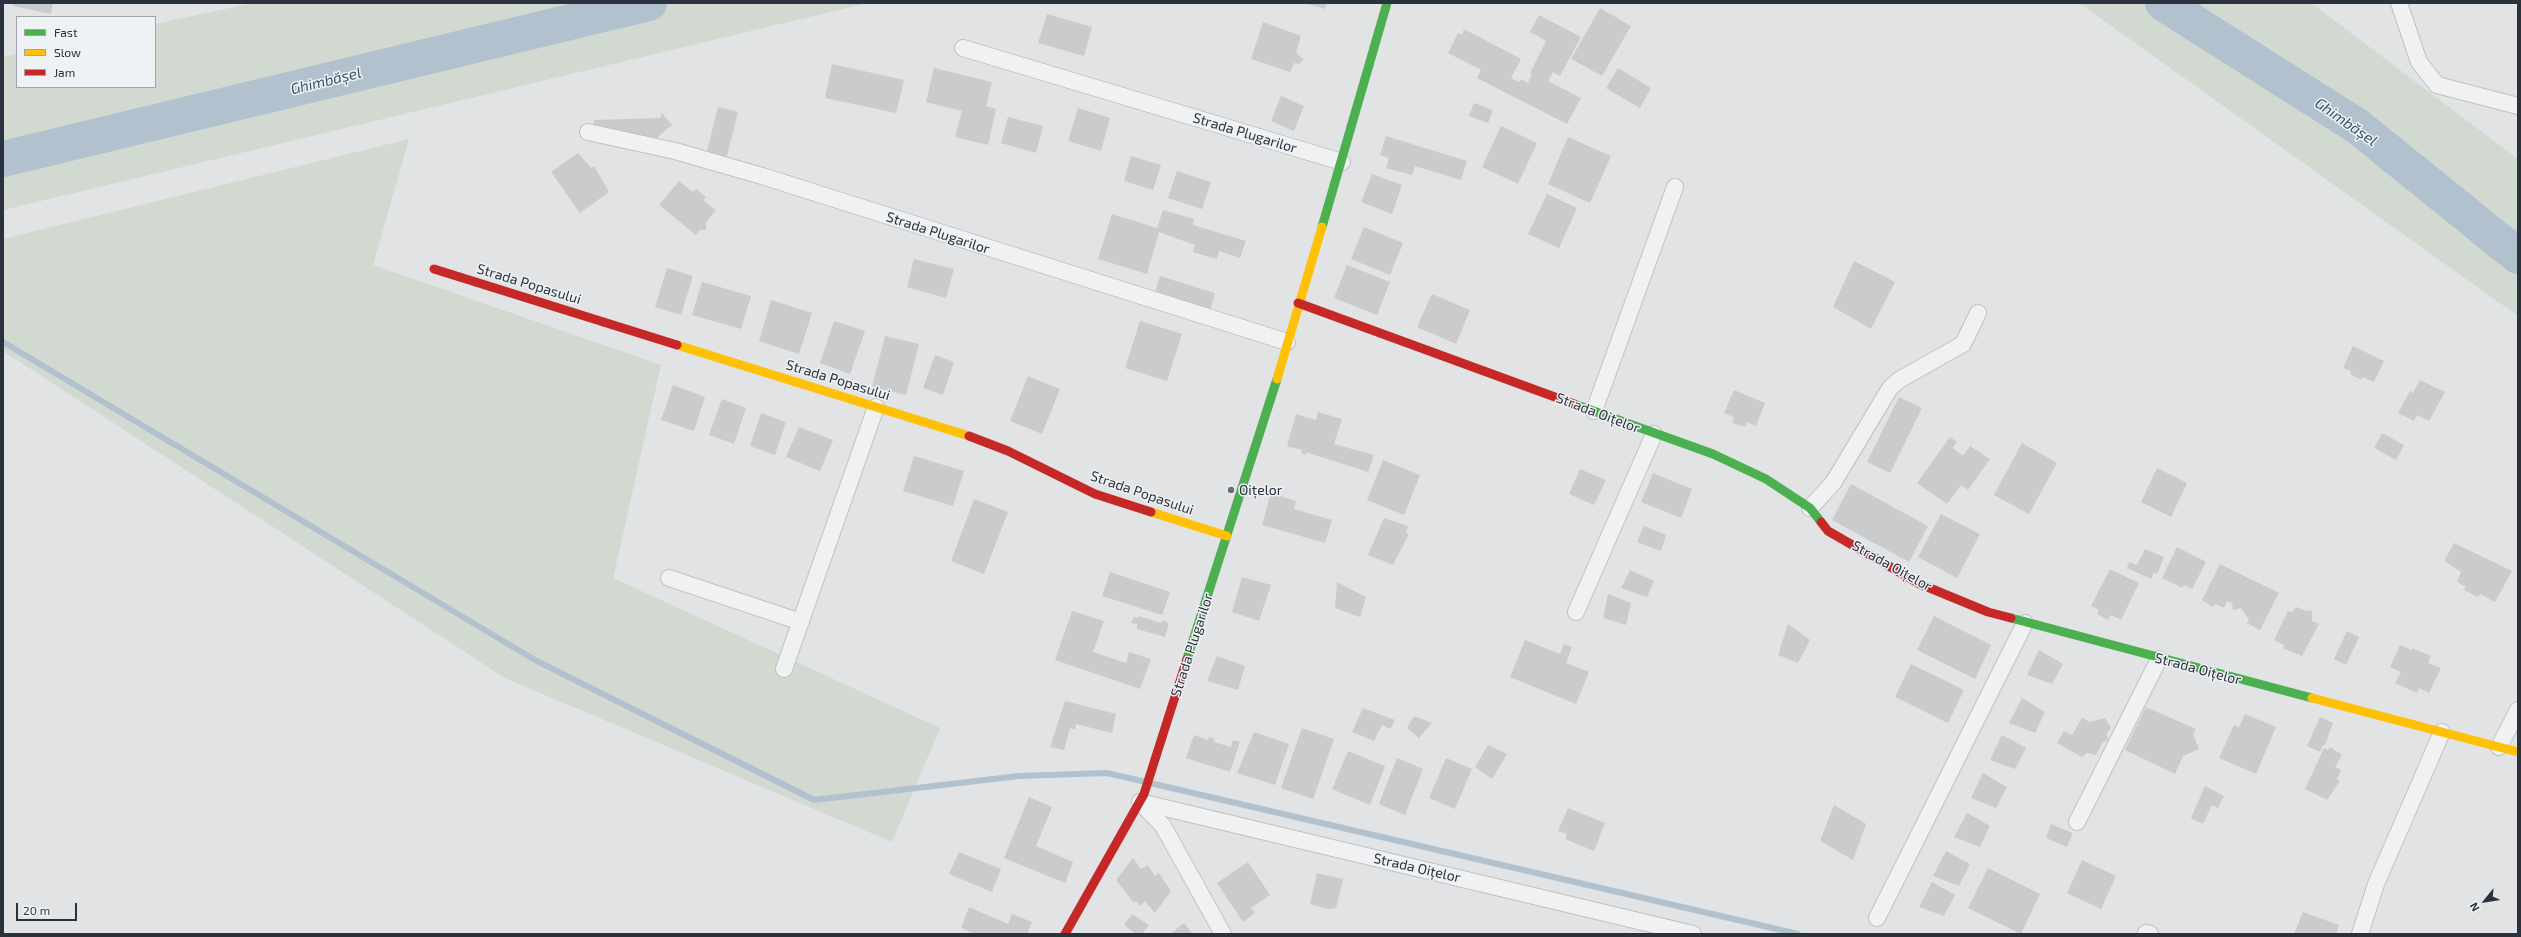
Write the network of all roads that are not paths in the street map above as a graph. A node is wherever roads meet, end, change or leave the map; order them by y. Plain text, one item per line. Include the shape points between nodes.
1 (1387, 3) edge
2 (2399, 3) edge
3 (964, 48) dead end
4 (2518, 106) edge
5 (588, 132) dead end
6 (1342, 162) junction
7 (1675, 187) dead end
8 (434, 269) dead end
9 (1298, 303) junction
10 (1978, 313) dead end
11 (1287, 342) junction
12 (876, 407) junction
13 (1594, 411) junction
14 (1654, 434) junction
15 (1810, 508) junction
16 (1227, 536) junction
17 (669, 578) dead end
18 (1576, 612) dead end
19 (801, 622) junction
20 (2025, 622) junction
21 (2159, 659) junction
22 (784, 670) dead end
23 (2518, 710) edge
24 (2442, 732) junction
25 (2499, 747) junction
26 (2518, 752) edge
27 (1142, 798) junction
28 (2077, 822) dead end
29 (1877, 918) dead end
30 (1065, 934) edge
31 (1223, 934) edge
32 (1693, 934) edge
33 (2360, 934) edge

1 - 6 street, Strada Plugarilor
2 - 4 street via 2419,62 2437,85
3 - 6 street, Strada Plugarilor
5 - 11 street, Strada Plugarilor via 675,151 762,176
6 - 9 street, Strada Plugarilor
7 - 13 street
8 - 12 street, Strada Popasului
9 - 11 street, Strada Plugarilor
9 - 13 street, Strada Oițelor
10 - 15 street via 1962,344 1898,380 1890,388 1833,482
11 - 16 street, Strada Plugarilor via 1270,404
12 - 16 street, Strada Popasului via 1008,450 1095,494
12 - 19 street
13 - 14 street, Strada Oițelor
14 - 15 street, Strada Oițelor via 1713,454 1766,479
14 - 18 street
15 - 20 street, Strada Oițelor via 1828,531 1920,584 1988,612
16 - 27 street, Strada Plugarilor
17 - 19 street
19 - 22 street
20 - 21 street, Strada Oițelor
20 - 29 street
21 - 24 street, Strada Oițelor
21 - 28 street
23 - 25 street
24 - 25 street, Strada Oițelor
24 - 33 street via 2376,884
25 - 26 street, Strada Oițelor
27 - 30 street, Strada Plugarilor
27 - 31 street via 1163,826
27 - 32 street, Strada Oițelor

